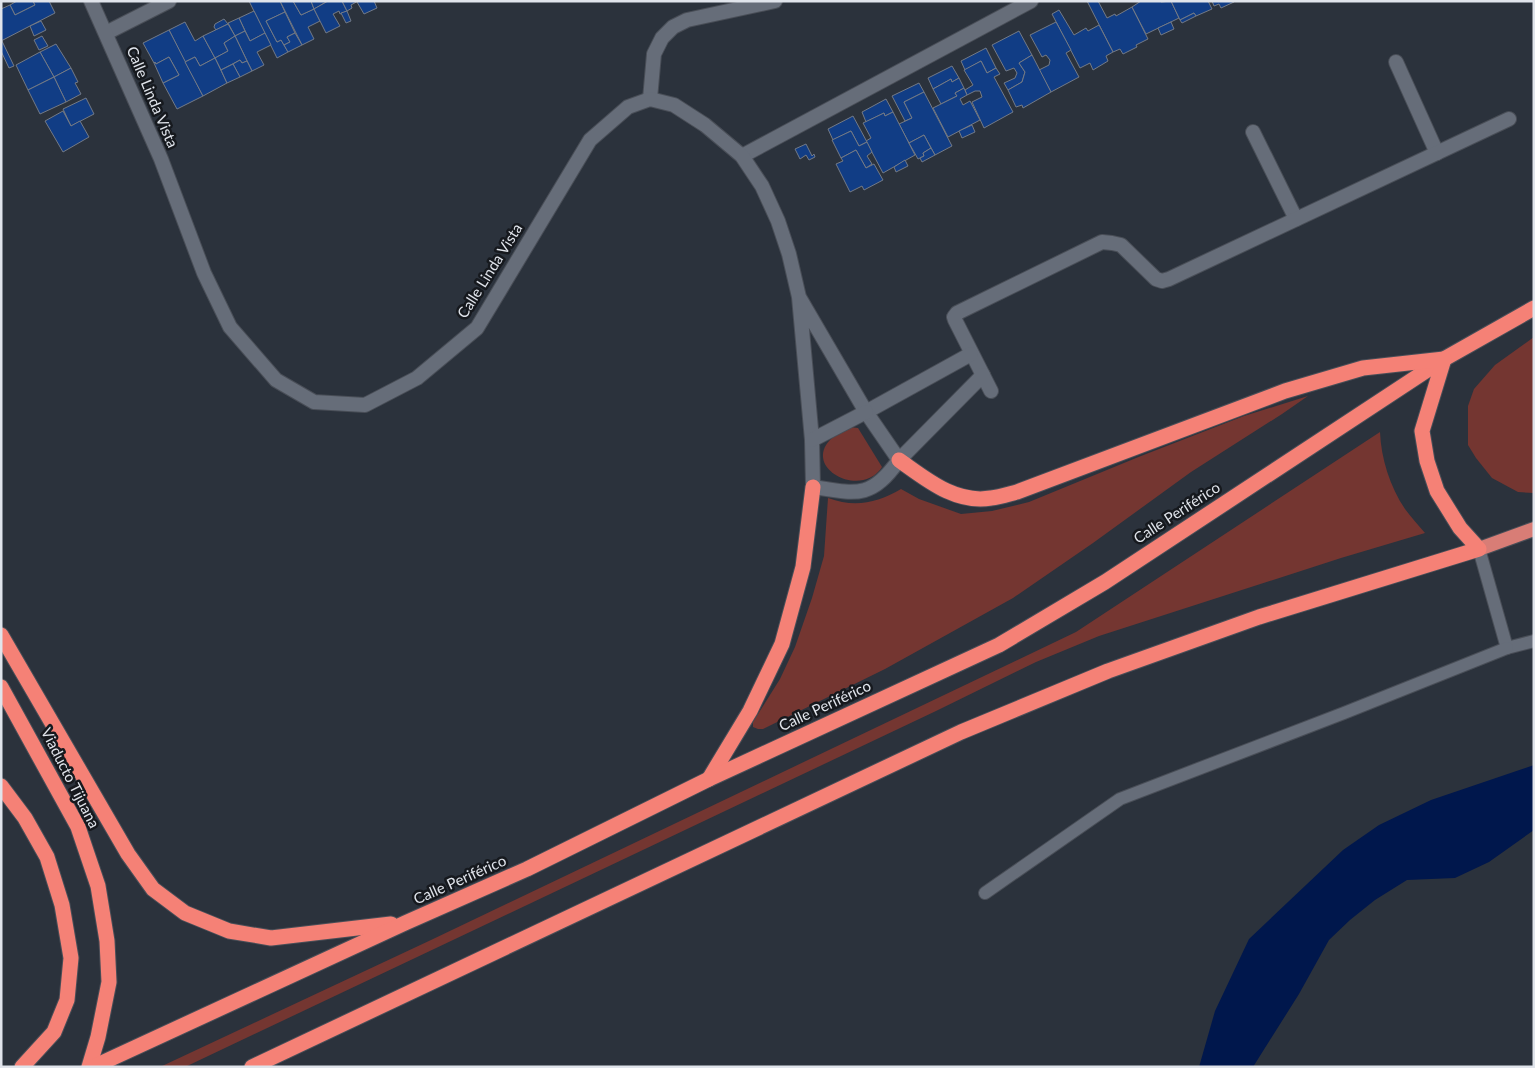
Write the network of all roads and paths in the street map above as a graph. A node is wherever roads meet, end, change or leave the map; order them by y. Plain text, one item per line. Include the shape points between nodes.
1 (92, 1) edge
2 (169, 1) edge
3 (776, 1) edge
4 (1031, 1) edge
5 (106, 32) junction
6 (1396, 62) dead end
7 (650, 99) junction
8 (1509, 119) dead end
9 (1253, 132) dead end
10 (1437, 153) junction
11 (742, 156) junction
12 (1296, 220) junction
13 (799, 297) junction
14 (1534, 308) edge
15 (971, 354) junction
16 (1444, 359) junction
17 (983, 375) junction
18 (992, 391) dead end
19 (866, 412) junction
20 (812, 440) junction
21 (899, 460) junction
22 (813, 487) junction
23 (1534, 530) edge
24 (1479, 549) junction
25 (1, 635) edge
26 (1534, 641) edge
27 (1507, 648) junction
28 (1, 687) edge
29 (709, 779) junction
30 (1, 786) edge
31 (985, 893) dead end
32 (405, 923) junction
33 (22, 1067) edge
34 (89, 1067) edge
35 (93, 1067) edge
36 (252, 1067) edge

1 - 5 street, Calle Linda Vista
2 - 5 street
3 - 7 street via 687,20 673,27 662,38 654,54
4 - 11 street
5 - 7 street, Calle Linda Vista via 161,158 204,273 230,327 276,380 314,402 365,405 417,378 477,328 590,140 628,107
6 - 10 street
7 - 11 street via 674,105
8 - 10 street
9 - 12 street
10 - 12 street
11 - 13 street via 762,186 778,221
12 - 15 street via 1162,281 1121,245 1102,242 957,313 955,320
13 - 19 street
13 - 20 street
14 - 16 highway, Calle Periférico
15 - 17 street
15 - 19 street
16 - 21 highway via 1363,368 1285,391 1017,492 990,498 972,499 956,495
16 - 24 highway via 1422,431 1427,461 1437,491 1460,528
16 - 29 highway, Calle Periférico via 1105,582 999,645
17 - 18 street
17 - 21 street
19 - 20 street
19 - 21 street
20 - 22 street
21 - 22 street via 877,485 861,491
22 - 29 highway via 804,566 782,644 750,711
23 - 24 highway
24 - 27 lane
24 - 36 highway via 1259,617 1108,671 961,732
25 - 32 highway via 128,854 153,889 185,913 229,931 271,938
26 - 27 lane
27 - 31 lane via 1120,799
28 - 34 highway, Viaducto Tijuana via 78,827 98,886 109,982
29 - 32 highway, Calle Periférico via 527,869
30 - 33 highway via 25,818 46,857 62,905 71,958 67,1000 54,1032
32 - 35 highway, Calle Periférico

